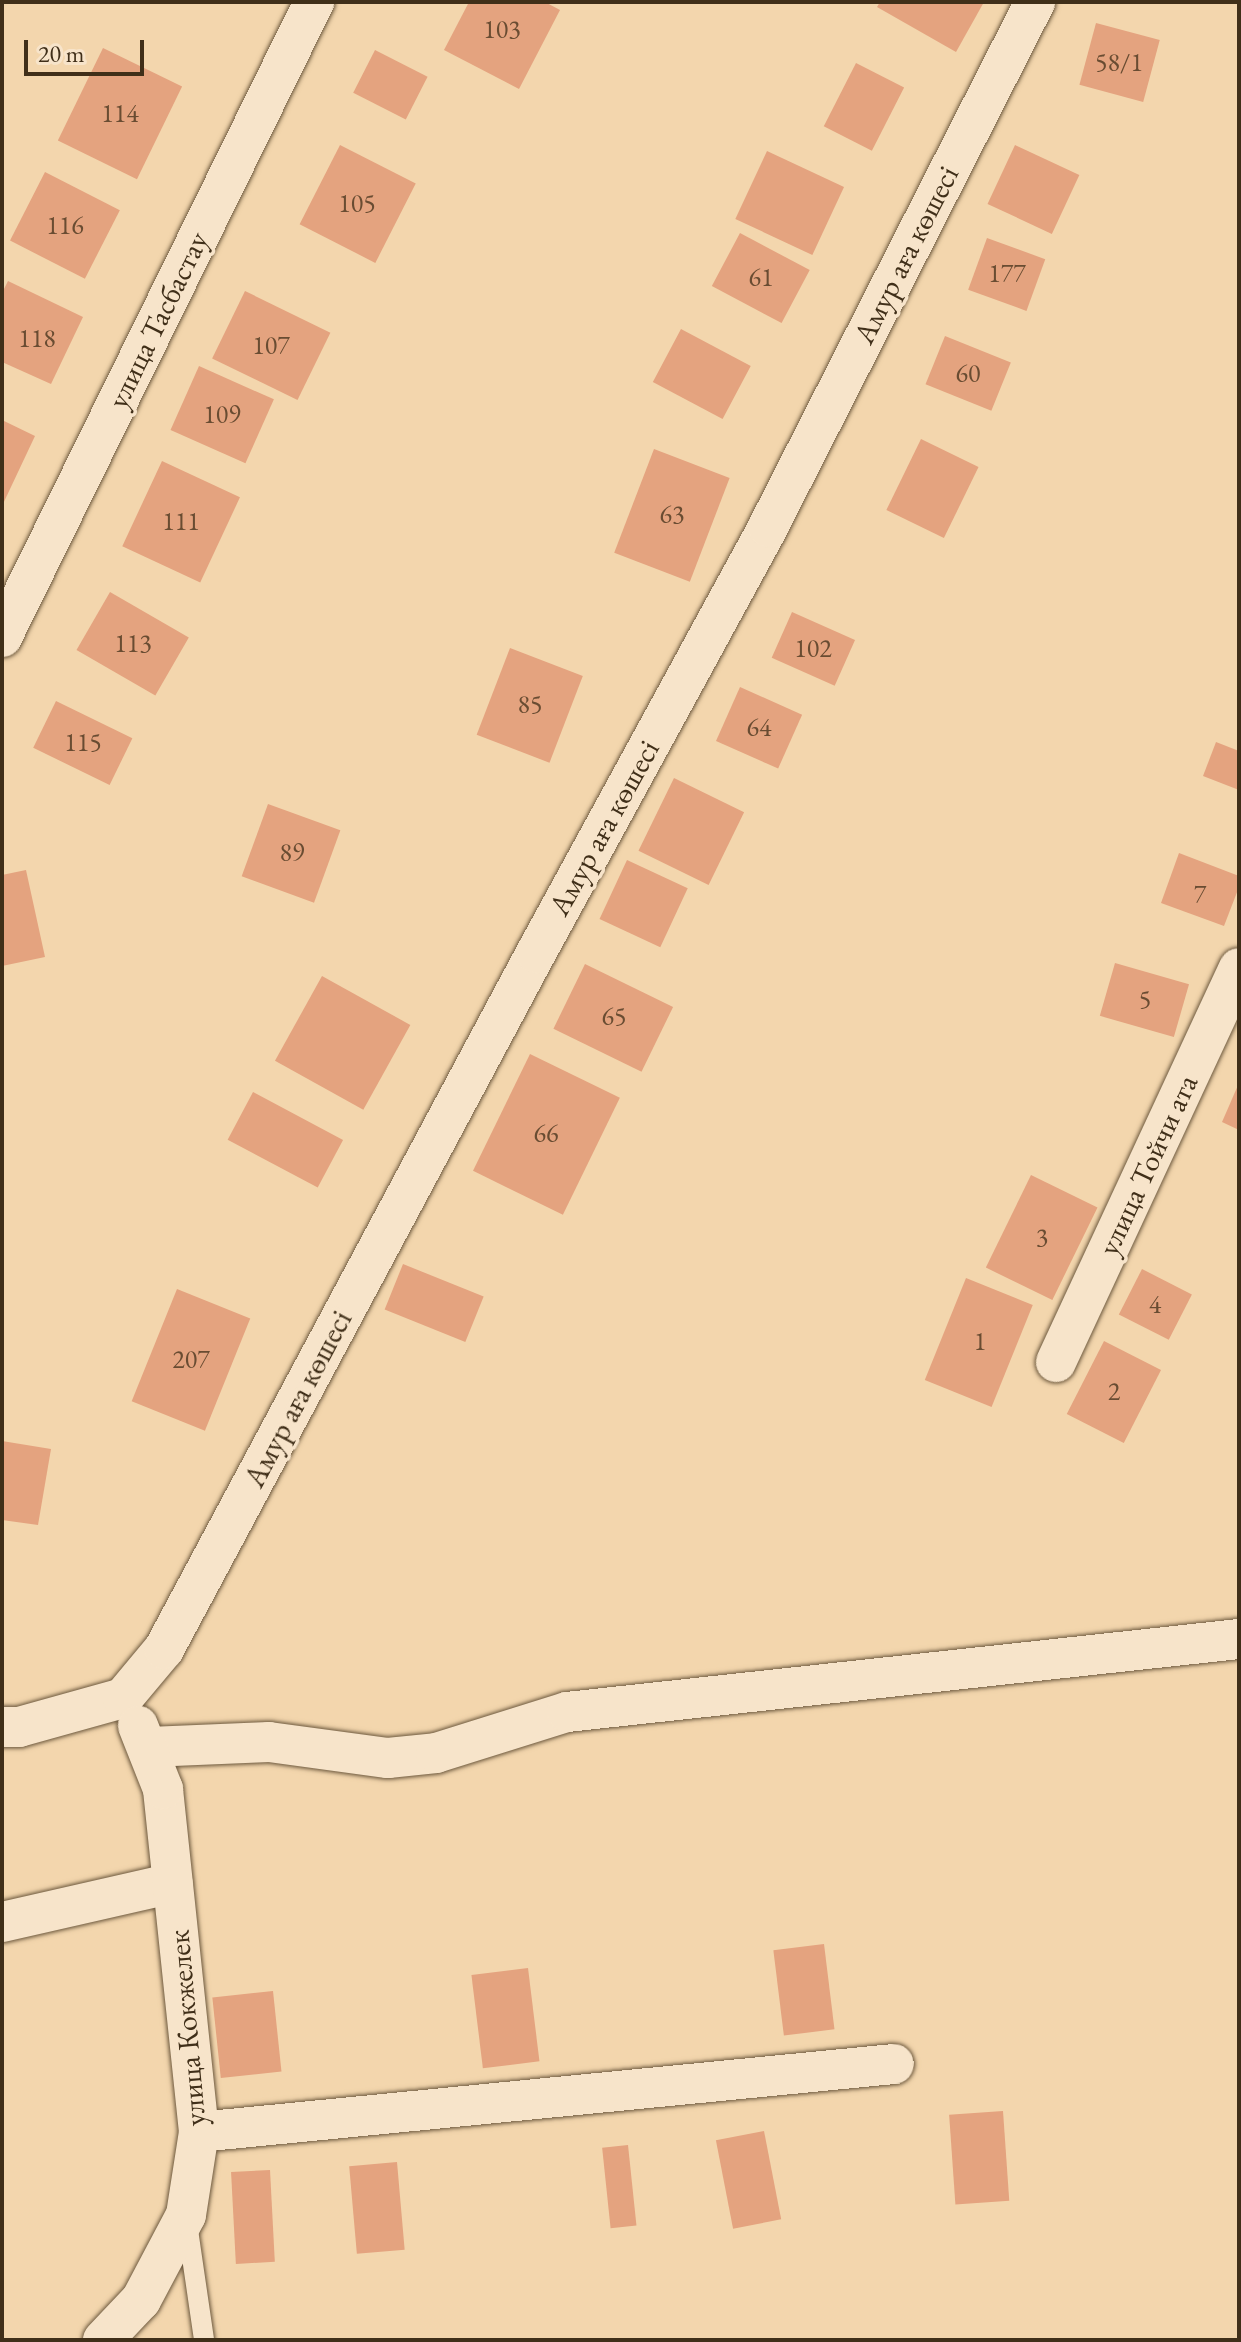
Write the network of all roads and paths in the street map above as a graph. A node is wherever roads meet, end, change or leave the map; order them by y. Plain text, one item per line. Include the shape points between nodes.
1 (314, 2) edge
2 (1035, 2) edge
3 (2, 637) edge
4 (1239, 968) edge
5 (1056, 1362) dead end
6 (1239, 1639) edge
7 (123, 1698) junction
8 (2, 1727) edge
9 (149, 1747) junction
10 (173, 1883) junction
11 (2, 1922) edge
12 (894, 2064) dead end
13 (199, 2132) junction
14 (186, 2215) junction
15 (103, 2340) edge
16 (204, 2340) edge

1 - 3 street, улица Тасбастау
2 - 7 street, Амур аға көшесі via 768,527 164,1649
4 - 5 street, улица Тойчи ата
6 - 9 street via 567,1712 412,1756 341,1754 269,1742
7 - 8 street
7 - 9 street, улица Кокжелек
9 - 10 street, улица Кокжелек via 163,1789
10 - 11 street
10 - 13 street, улица Кокжелек
12 - 13 street
13 - 14 street, улица Кокжелек
14 - 15 street, улица Кокжелек via 141,2300
14 - 16 lane

